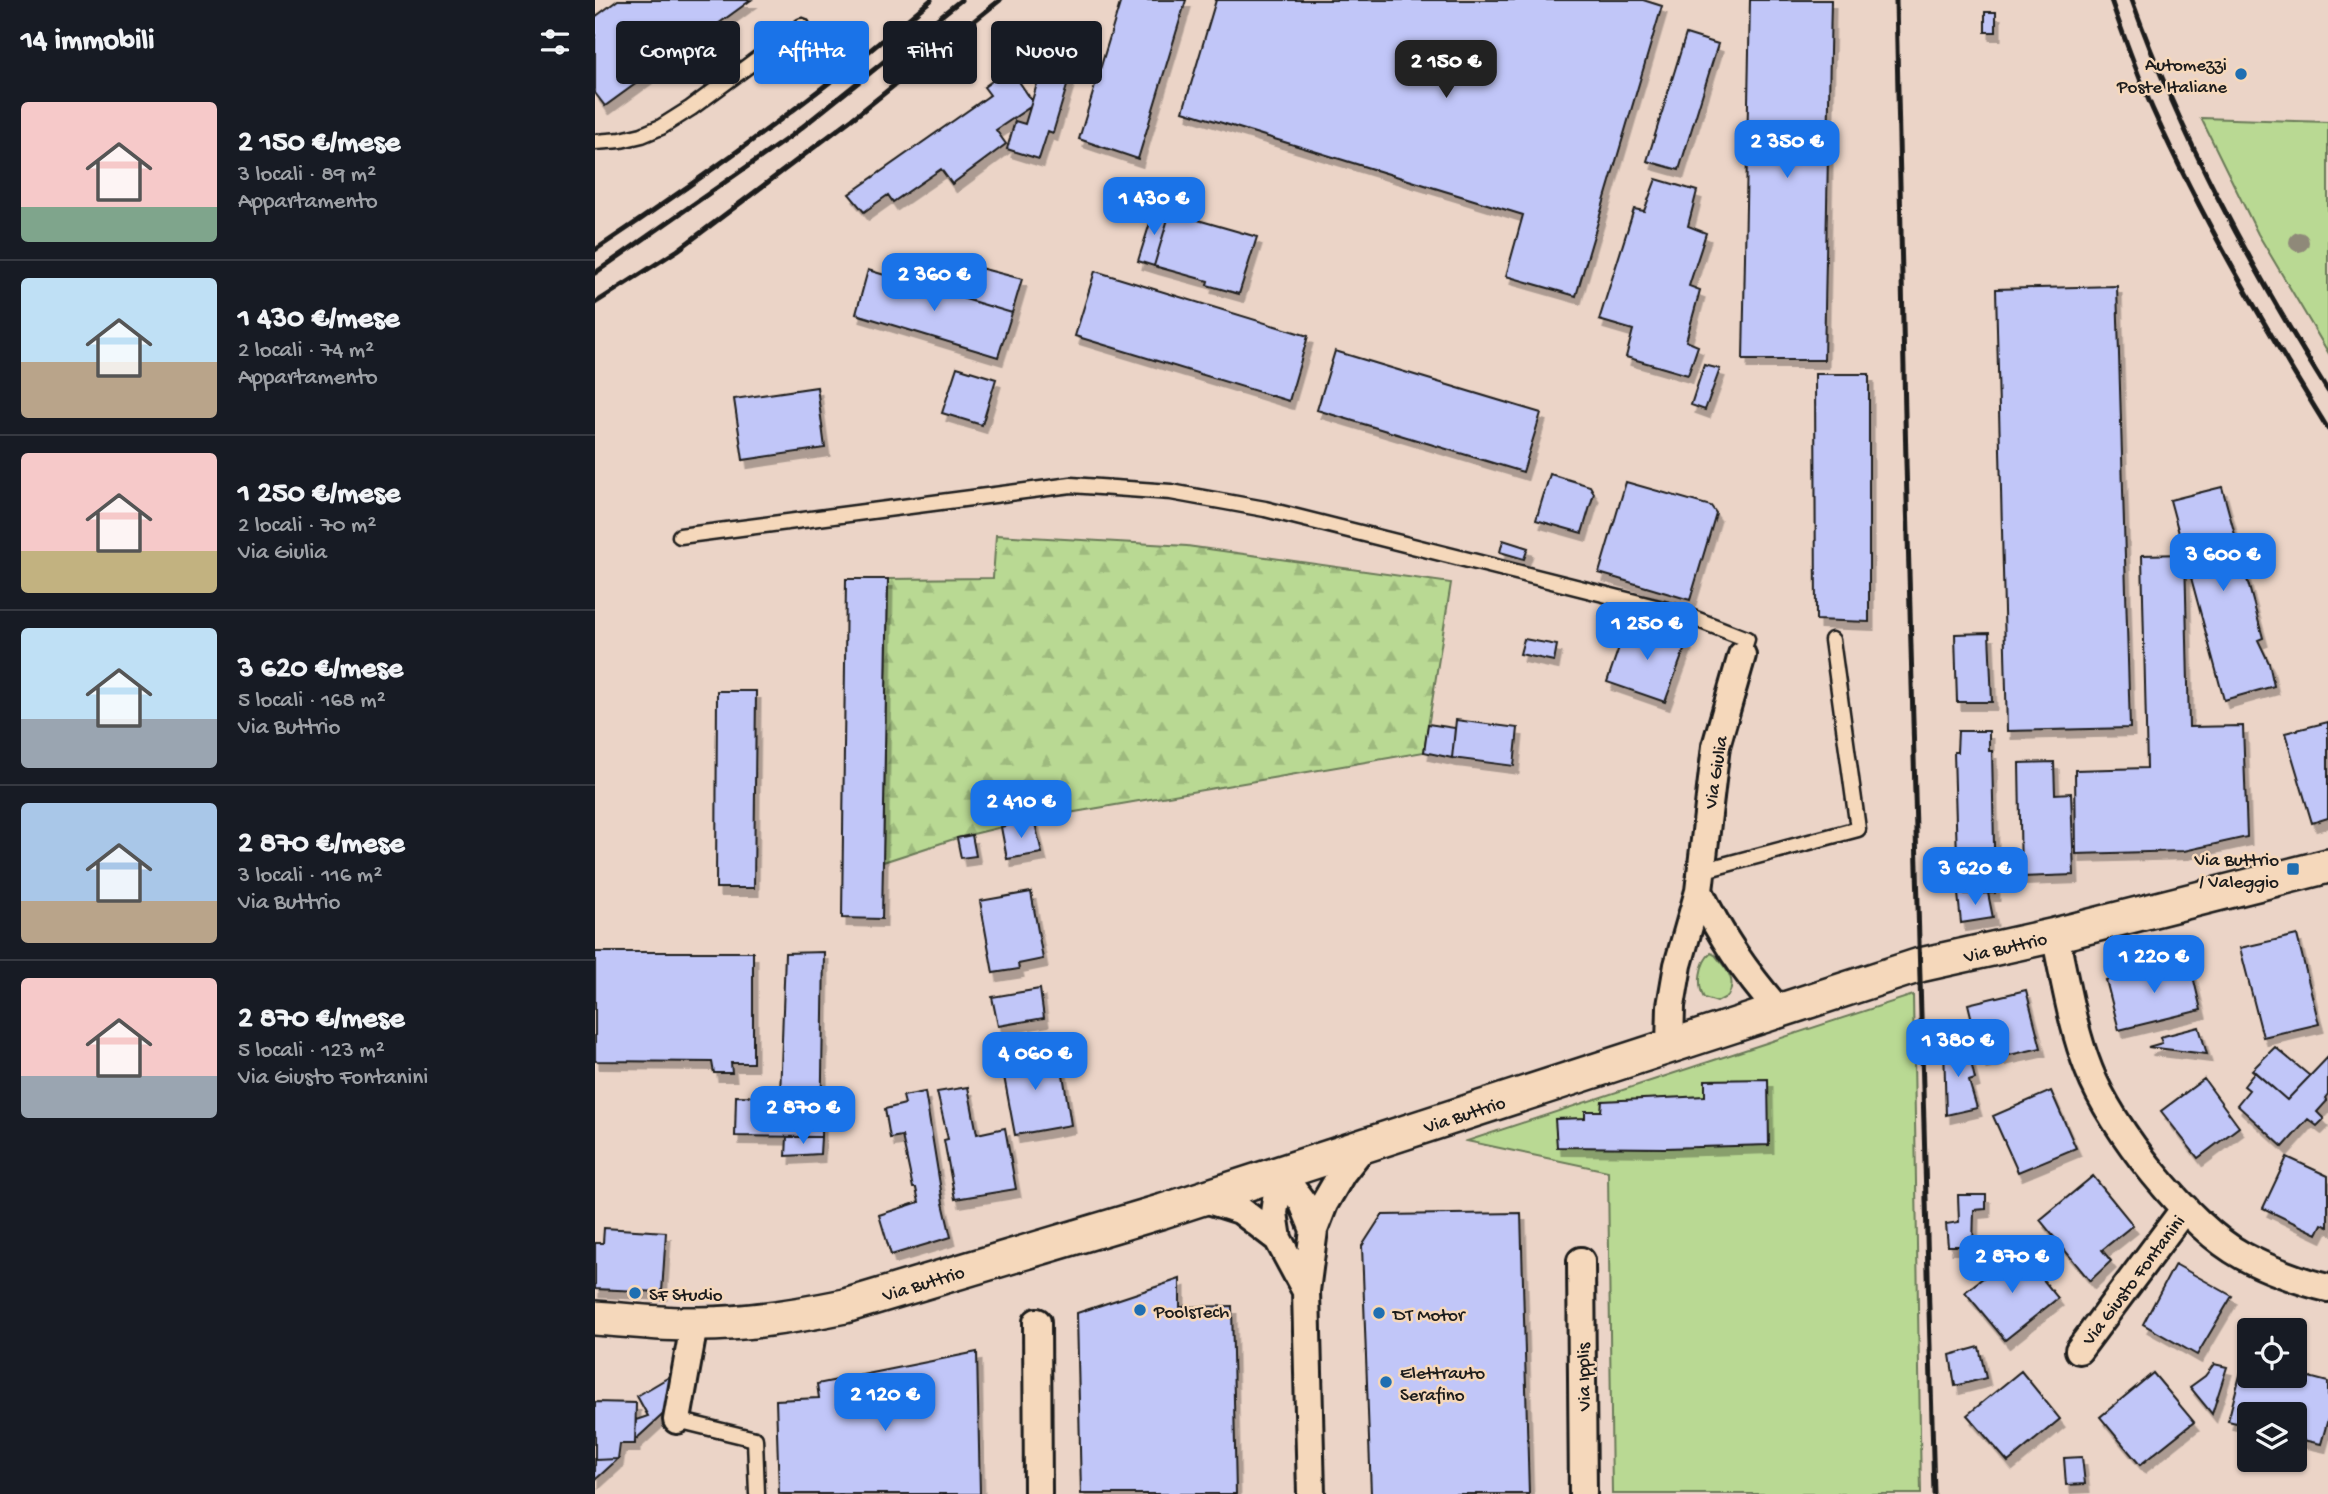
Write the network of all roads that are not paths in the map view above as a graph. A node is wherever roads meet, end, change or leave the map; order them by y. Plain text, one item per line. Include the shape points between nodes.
1 (754, 61) edge
2 (595, 142) edge
3 (680, 536) dead end
4 (1832, 640) dead end
5 (1742, 656) joint
6 (2328, 866) edge
7 (1700, 881) junction
8 (2055, 935) junction
9 (1778, 1010) junction
10 (1670, 1046) junction
11 (1365, 1144) junction
12 (1280, 1172) junction
13 (1202, 1198) junction
14 (2185, 1209) junction
15 (1314, 1230) junction
16 (1278, 1239) junction
17 (1581, 1261) dead end
18 (2328, 1288) edge
19 (1306, 1291) junction
20 (595, 1318) edge
21 (1037, 1322) dead end
22 (694, 1325) junction
23 (2079, 1350) dead end
24 (677, 1420) joint
25 (757, 1494) edge
26 (1038, 1494) edge
27 (1311, 1494) edge
28 (1583, 1494) edge

1 - 2 lane via 661,127 621,140
3 - 5 lane via 1071,485 1171,492 1265,509 1683,614 1748,639
4 - 7 lane via 1858,829
5 - 7 street, Via Giulia via 1716,746
6 - 8 street, Via Buttrio
7 - 9 street via 1714,923 1736,959
7 - 10 street, Via Giulia via 1678,965
8 - 9 street, Via Buttrio via 1920,965
8 - 14 street, Via Giusto Fontanini via 2089,1070 2144,1163
9 - 10 street, Via Buttrio
10 - 11 street, Via Buttrio
11 - 12 street, Via Buttrio
11 - 15 street via 1342,1173
12 - 13 street, Via Buttrio
12 - 15 street via 1303,1203
12 - 16 street via 1274,1213
13 - 16 street via 1240,1210
13 - 22 street, Via Buttrio via 845,1306 758,1321
14 - 18 street, Via Giusto Fontanini via 2243,1256
14 - 23 street, Via Giusto Fontanini
15 - 19 street
16 - 19 street
17 - 28 street, Via Ipplis
19 - 27 street
20 - 22 street, Via Buttrio
21 - 26 street
22 - 24 street
24 - 25 lane via 755,1438

